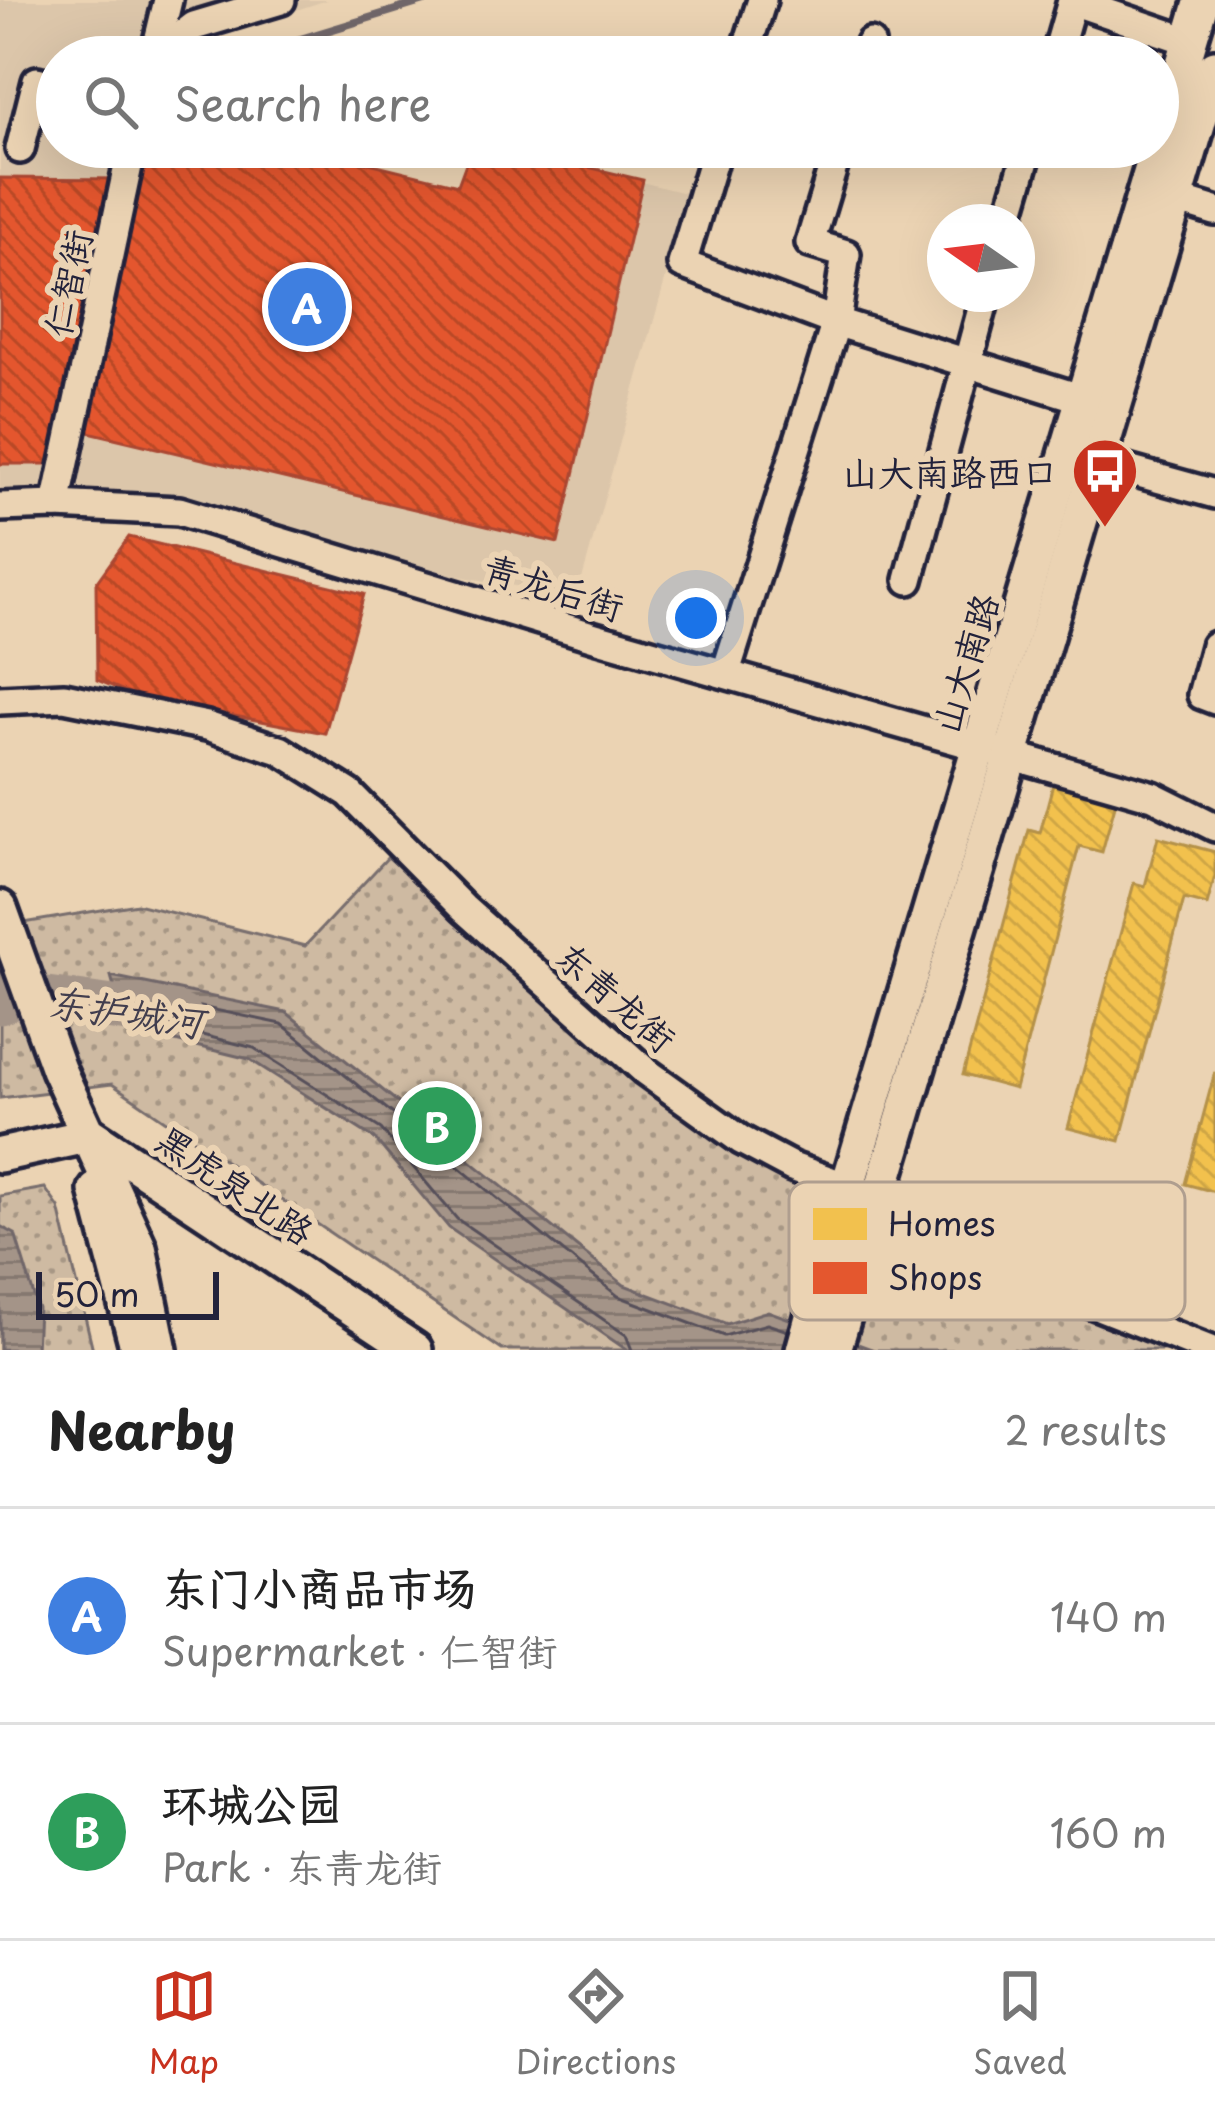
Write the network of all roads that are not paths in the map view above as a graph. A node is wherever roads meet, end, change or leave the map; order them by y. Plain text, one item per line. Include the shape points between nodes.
1 (168, 0) edge
2 (280, 0) edge
3 (762, 0) edge
4 (1202, 0) edge
5 (1072, 1) edge
6 (159, 36) edge
7 (181, 36) edge
8 (751, 36) edge
9 (1062, 36) edge
10 (1175, 36) edge
11 (1179, 37) edge
12 (1190, 41) junction
13 (1215, 67) edge
14 (1179, 78) edge
15 (36, 85) edge
16 (20, 149) dead end
17 (128, 168) edge
18 (711, 168) edge
19 (833, 168) edge
20 (1023, 168) edge
21 (1152, 168) edge
22 (1176, 199) junction
23 (1012, 204) edge
24 (1215, 212) edge
25 (981, 312) edge
26 (836, 322) junction
27 (966, 364) junction
28 (1083, 400) junction
29 (1099, 462) junction
30 (1215, 494) edge
31 (56, 506) junction
32 (0, 507) edge
33 (909, 580) dead end
34 (1215, 646) edge
35 (726, 672) junction
36 (0, 700) edge
37 (1215, 700) edge
38 (995, 749) junction
39 (1215, 827) edge
40 (6, 923) edge
41 (91, 1135) junction
42 (0, 1155) edge
43 (825, 1182) edge
44 (866, 1182) edge
45 (814, 1320) edge
46 (839, 1320) edge
47 (1135, 1320) edge
48 (138, 1350) edge
49 (160, 1350) edge
50 (415, 1350) edge
51 (803, 1350) edge
52 (834, 1350) edge
53 (1210, 1350) edge

1 - 6 street
2 - 7 street
3 - 8 street
4 - 12 main road, 山大南路
5 - 9 street
5 - 10 street
11 - 12 street
12 - 14 main road, 山大南路
13 - 22 main road, 山大南路
15 - 16 street
17 - 31 street, 仁智街
18 - 26 street via 682,264
19 - 26 street via 810,243 845,254
20 - 23 street
21 - 28 main road, 山大南路
22 - 24 street
22 - 29 main road, 山大南路
25 - 27 street
26 - 27 street
26 - 35 street
27 - 28 street
27 - 33 street
28 - 38 main road, 山大南路
29 - 30 street
29 - 38 main road, 山大南路
31 - 32 street, 青龙后街
31 - 35 street, 青龙后街 via 179,511
34 - 37 street via 1202,695
35 - 38 street, 青龙后街
36 - 43 street, 东青龙街 via 64,697 280,750 349,793 645,1071 741,1140
38 - 39 street, 青龙后街 via 1153,796
38 - 44 main road, 山大南路
40 - 41 main road
41 - 42 main road
41 - 48 main road via 91,1170
41 - 49 main road via 139,1246
41 - 50 main road, 黑虎泉北路
45 - 51 main road, 山大南路
46 - 52 main road, 山大南路
47 - 53 street, 东青龙街

